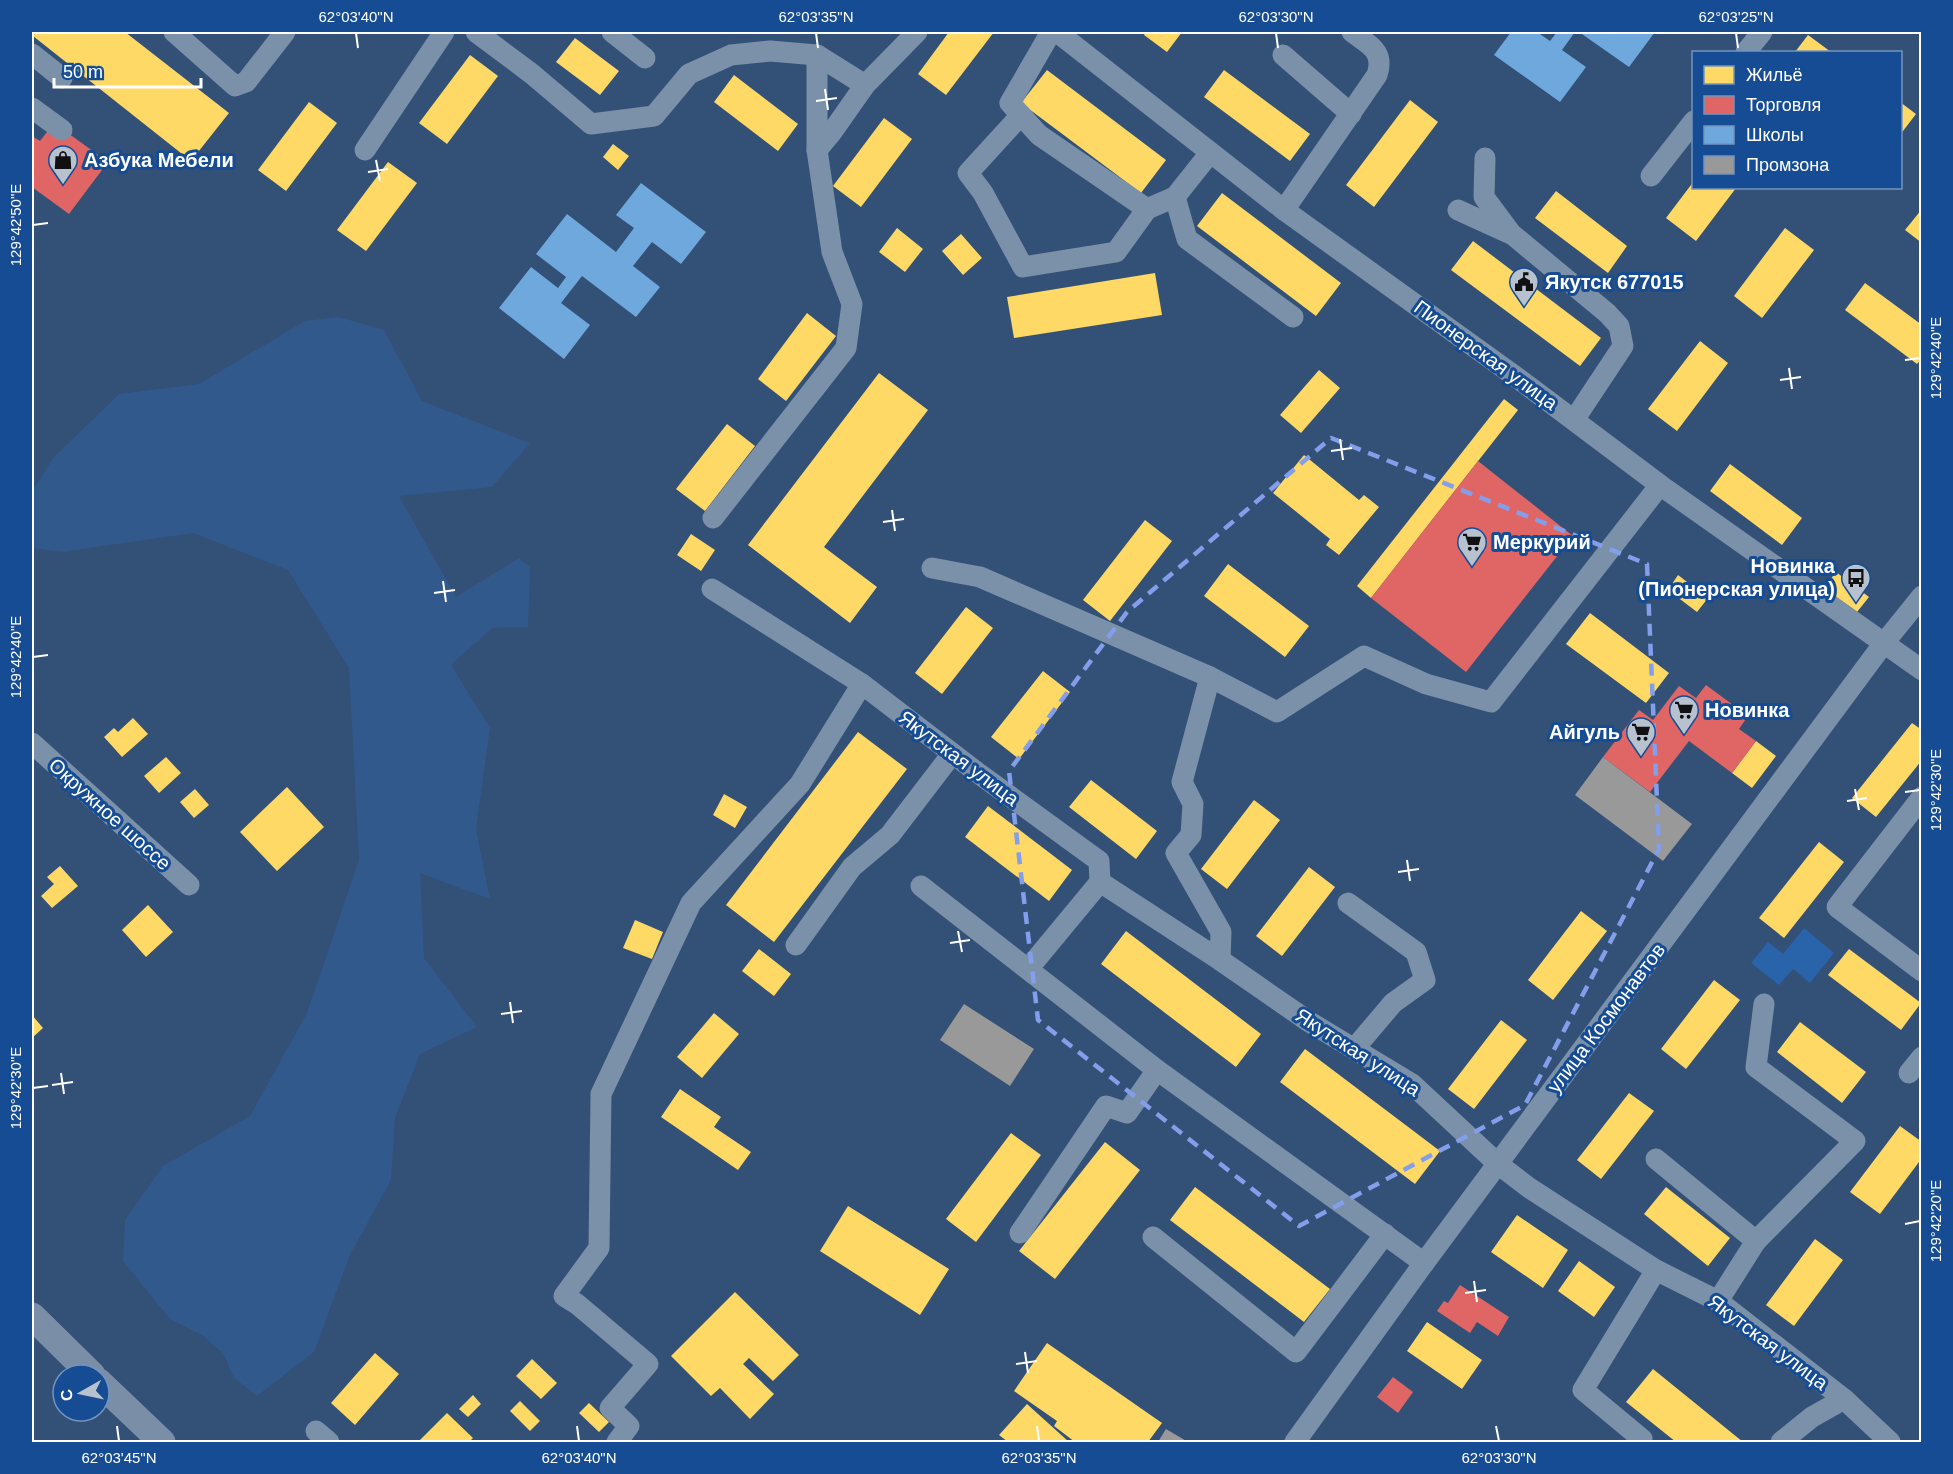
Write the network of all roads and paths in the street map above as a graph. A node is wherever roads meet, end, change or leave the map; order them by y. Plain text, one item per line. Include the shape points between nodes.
1 (174, 32) edge
2 (285, 32) edge
3 (444, 32) edge
4 (476, 32) edge
5 (612, 32) edge
6 (917, 32) edge
7 (1051, 32) edge
8 (1057, 32) edge
9 (1352, 32) edge
10 (1762, 32) edge
11 (1747, 51) edge
12 (32, 54) edge
13 (818, 55) junction
14 (1283, 55) dead end
15 (645, 58) dead end
16 (62, 78) dead end
17 (865, 85) junction
18 (32, 108) edge
19 (1351, 114) junction
20 (1021, 115) junction
21 (1692, 124) edge
22 (62, 130) dead end
23 (365, 150) dead end
24 (817, 150) junction
25 (1210, 153) junction
26 (1485, 158) dead end
27 (1651, 176) dead end
28 (1175, 197) junction
29 (1148, 209) junction
30 (1284, 210) junction
31 (1458, 210) dead end
32 (1513, 235) junction
33 (1293, 317) dead end
34 (1574, 420) junction
35 (1660, 486) junction
36 (713, 518) dead end
37 (932, 568) dead end
38 (712, 589) dead end
39 (1922, 596) edge
40 (1884, 643) junction
41 (1922, 670) edge
42 (1210, 677) junction
43 (862, 684) junction
44 (32, 742) edge
45 (952, 754) junction
46 (1922, 797) edge
47 (1100, 882) junction
48 (189, 885) dead end
49 (921, 886) dead end
50 (1348, 903) dead end
51 (796, 945) dead end
52 (1220, 960) junction
53 (1028, 969) junction
54 (1922, 971) edge
55 (1764, 1004) dead end
56 (1354, 1049) junction
57 (1157, 1070) junction
58 (1656, 1159) dead end
59 (1498, 1164) junction
60 (1020, 1233) dead end
61 (1385, 1234) junction
62 (1153, 1237) dead end
63 (1756, 1241) junction
64 (1424, 1263) junction
65 (1656, 1270) junction
66 (1718, 1301) junction
67 (32, 1316) edge
68 (80, 1363) edge
69 (111, 1394) edge
70 (1844, 1399) junction
71 (162, 1443) edge
72 (617, 1443) edge
73 (1295, 1443) edge
74 (1641, 1443) edge
75 (1781, 1443) edge
76 (1890, 1443) edge

1 - 2 street via 235,86 246,82
3 - 23 street
4 - 13 street via 591,123 654,116 689,74 731,55 770,51
5 - 15 street
6 - 17 street
7 - 20 street via 1010,103
8 - 25 street, Пионерская улица
9 - 19 street via 1377,52 1381,64
10 - 11 street
12 - 16 street
13 - 17 street
13 - 24 street
14 - 19 street
17 - 24 street
18 - 22 street
19 - 30 street
20 - 29 street via 1039,135
20 - 29 street via 968,173 1023,267 1116,252
21 - 27 street
24 - 36 street via 832,252 852,304 846,348
25 - 28 street
25 - 30 street, Пионерская улица
26 - 32 street via 1484,197
28 - 29 street
28 - 33 street via 1187,239
30 - 34 street, Пионерская улица
31 - 32 street
32 - 34 street via 1619,326 1623,346
34 - 35 street, Пионерская улица
35 - 40 street, Пионерская улица
35 - 42 street via 1491,702 1426,684 1364,656 1277,712
37 - 42 street via 980,577
38 - 43 street, Якутская улица
39 - 40 street, улица Космонавтов
40 - 41 street, Пионерская улица
40 - 59 street, улица Космонавтов
42 - 52 street via 1182,782 1193,804 1191,835 1176,853 1221,932
43 - 45 street, Якутская улица
43 - 72 street via 800,784 691,903 601,1094 599,1248 564,1296 648,1364 610,1408 629,1426
44 - 48 street, Окружное шоссе
45 - 47 street, Якутская улица via 1099,861
45 - 51 street via 890,835 852,867
46 - 54 street via 1838,907
47 - 52 street, Якутская улица
47 - 53 street
49 - 53 street
50 - 56 street via 1416,952 1425,980 1393,1003
52 - 56 street, Якутская улица
53 - 57 street
55 - 63 street via 1756,1067 1855,1141
56 - 59 street, Якутская улица via 1412,1084
57 - 60 street via 1127,1113 1106,1106
57 - 61 street
58 - 63 street
59 - 64 street, улица Космонавтов
59 - 65 street, Якутская улица
61 - 62 street via 1296,1352
61 - 64 street
63 - 66 street
64 - 73 street, улица Космонавтов
65 - 66 street, Якутская улица
65 - 74 street via 1583,1390
66 - 70 street, Якутская улица
67 - 68 main road
69 - 71 main road
70 - 75 street via 1812,1417
70 - 76 street, Якутская улица

